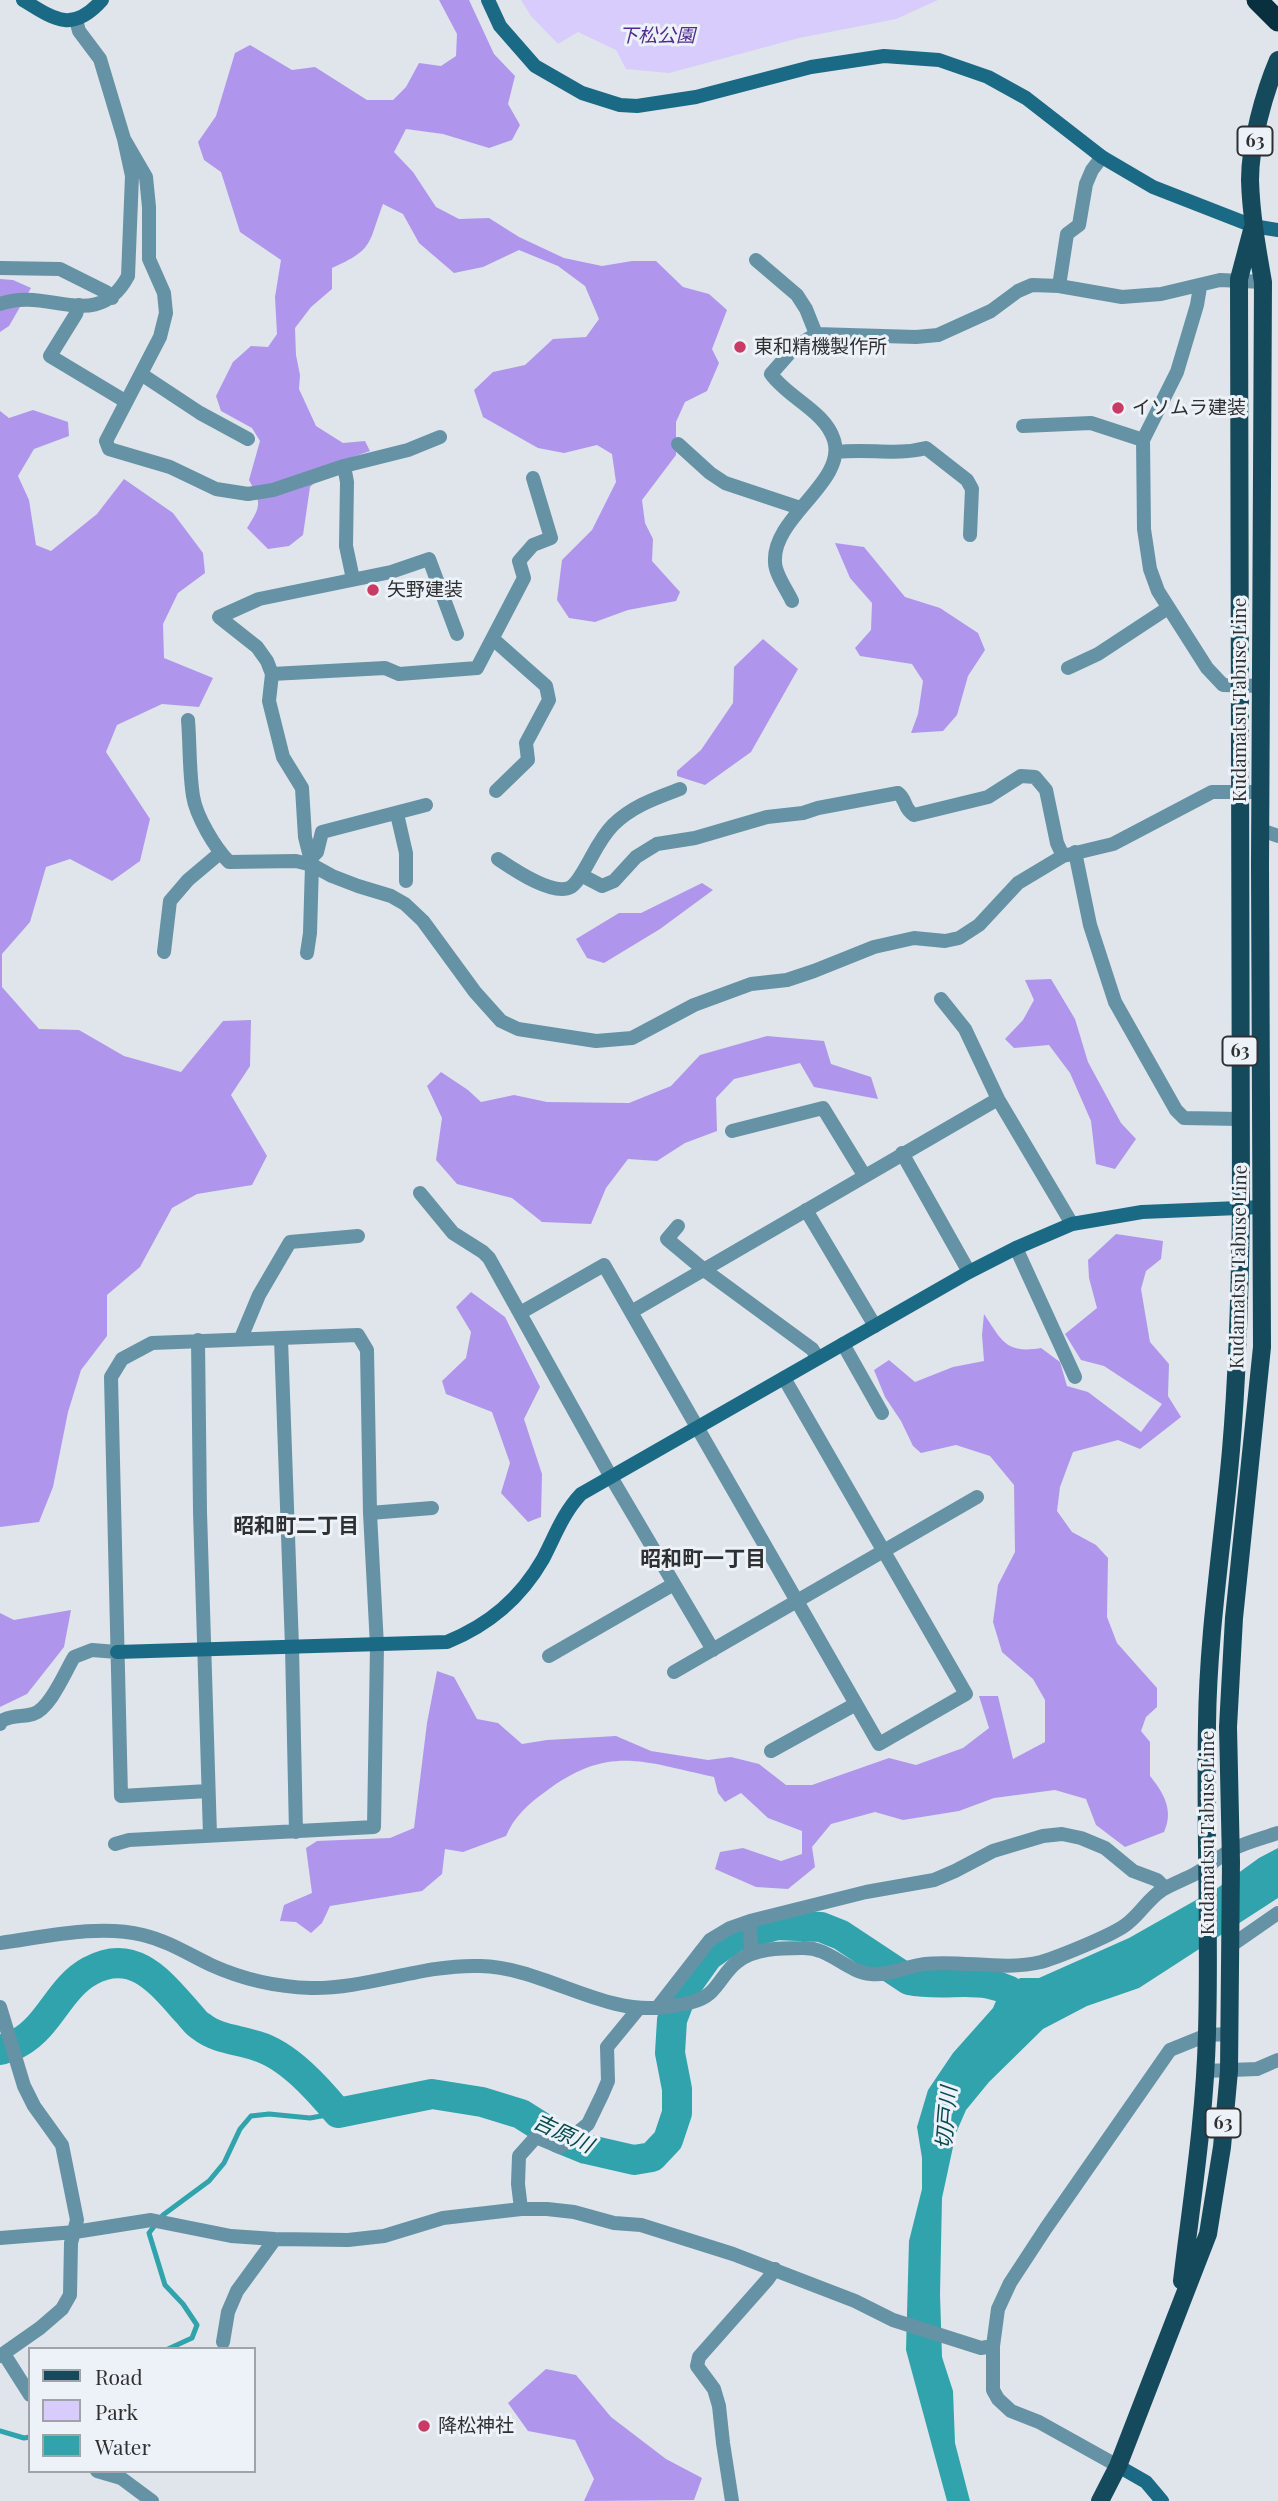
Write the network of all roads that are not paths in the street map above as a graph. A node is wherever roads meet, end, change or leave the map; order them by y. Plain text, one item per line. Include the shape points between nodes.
1 (23, 0) edge
2 (102, 0) edge
3 (488, 0) edge
4 (1257, 0) edge
5 (76, 20) junction
6 (1278, 21) edge
7 (1278, 60) edge
8 (124, 139) junction
9 (1102, 157) junction
10 (1253, 226) junction
11 (1278, 230) edge
12 (757, 260) dead end
13 (0, 268) edge
14 (1239, 279) junction
15 (1263, 282) junction
16 (1059, 286) junction
17 (1200, 287) junction
18 (113, 298) junction
19 (0, 304) edge
20 (79, 305) junction
21 (816, 334) junction
22 (141, 374) junction
23 (125, 401) junction
24 (1023, 426) dead end
25 (440, 437) dead end
26 (248, 439) dead end
27 (1143, 440) junction
28 (678, 444) dead end
29 (836, 452) junction
30 (345, 466) junction
31 (533, 478) dead end
32 (800, 508) junction
33 (971, 535) dead end
34 (353, 579) junction
35 (792, 601) dead end
36 (1168, 608) junction
37 (457, 634) dead end
38 (493, 639) junction
39 (1068, 668) dead end
40 (272, 674) junction
41 (1240, 686) junction
42 (1261, 686) junction
43 (188, 719) dead end
44 (680, 789) dead end
45 (496, 791) dead end
46 (1240, 792) junction
47 (1262, 792) junction
48 (426, 805) dead end
49 (397, 814) junction
50 (1269, 833) edge
51 (220, 853) junction
52 (1069, 854) junction
53 (498, 859) dead end
54 (311, 862) junction
55 (581, 874) junction
56 (406, 881) dead end
57 (164, 952) dead end
58 (307, 953) dead end
59 (941, 999) dead end
60 (998, 1099) junction
61 (1240, 1119) junction
62 (732, 1131) dead end
63 (902, 1153) junction
64 (864, 1175) junction
65 (420, 1193) dead end
66 (1241, 1207) junction
67 (1263, 1207) junction
68 (806, 1210) junction
69 (1072, 1224) junction
70 (678, 1226) dead end
71 (358, 1236) dead end
72 (1016, 1248) junction
73 (704, 1269) junction
74 (969, 1272) junction
75 (520, 1312) junction
76 (631, 1312) junction
77 (875, 1326) junction
78 (242, 1339) junction
79 (281, 1339) junction
80 (198, 1340) junction
81 (843, 1344) junction
82 (818, 1358) junction
83 (1075, 1377) dead end
84 (784, 1378) junction
85 (881, 1413) dead end
86 (698, 1427) junction
87 (611, 1477) junction
88 (977, 1497) dead end
89 (432, 1508) dead end
90 (370, 1513) junction
91 (883, 1552) junction
92 (674, 1584) junction
93 (796, 1601) junction
94 (377, 1646) junction
95 (292, 1647) junction
96 (205, 1650) junction
97 (713, 1650) junction
98 (117, 1652) junction
99 (549, 1656) dead end
100 (674, 1672) dead end
101 (856, 1704) junction
102 (0, 1724) edge
103 (771, 1752) dead end
104 (208, 1791) junction
105 (296, 1832) junction
106 (1278, 1833) edge
107 (210, 1835) junction
108 (115, 1844) dead end
109 (1231, 1856) junction
110 (1208, 1872) junction
111 (1166, 1888) junction
112 (1278, 1913) edge
113 (750, 1921) junction
114 (0, 1943) edge
115 (1229, 1943) junction
116 (751, 1954) junction
117 (0, 2007) edge
118 (639, 2008) junction
119 (660, 2008) junction
120 (1228, 2034) junction
121 (1207, 2035) junction
122 (1278, 2060) edge
123 (1205, 2071) junction
124 (1229, 2071) junction
125 (521, 2209) junction
126 (75, 2232) junction
127 (0, 2238) edge
128 (275, 2239) junction
129 (775, 2269) junction
130 (1180, 2301) junction
131 (223, 2342) dead end
132 (993, 2346) junction
133 (2, 2355) edge
134 (28, 2392) edge
135 (1118, 2466) junction
136 (104, 2473) edge
137 (152, 2501) edge
138 (732, 2501) edge
139 (1100, 2501) edge
140 (1162, 2501) edge

1 - 5 street via 62,21
2 - 5 street
3 - 9 street via 500,26 536,66 582,93 620,105 696,97 811,67 884,56 939,60 988,77 1026,98
4 - 6 highway
5 - 8 street via 100,59
7 - 10 main road, Kudamatsu Tabuse Line / 63 via 1259,118 1250,178
8 - 18 street via 132,176 128,276
8 - 22 street via 146,177 149,259 164,293 166,313 160,337
9 - 10 street via 1153,187
9 - 16 street via 1086,184 1079,225 1068,234
10 - 11 street
10 - 14 main road, Kudamatsu Tabuse Line / 63
10 - 15 main road, Kudamatsu Tabuse Line / 63
12 - 21 street via 797,295
13 - 18 street via 60,269
14 - 15 street
14 - 17 street
14 - 41 main road, Kudamatsu Tabuse Line / 63
15 - 42 main road, Kudamatsu Tabuse Line / 63
16 - 17 street via 1122,297
16 - 21 street via 1032,285 938,335
17 - 27 street via 1177,372
18 - 20 street via 99,305
19 - 20 street via 30,299
20 - 23 street via 50,356
21 - 29 street via 794,348 771,374 780,387 823,421
22 - 23 street
22 - 26 street
23 - 30 street via 106,441 109,449 170,467 216,489 248,494 273,490
24 - 27 street via 1091,423
25 - 30 street
27 - 36 street via 1143,529 1150,569
28 - 32 street via 725,483
29 - 32 street via 835,463
29 - 33 street via 906,453 926,447 972,488
30 - 34 street via 346,546
31 - 38 street via 551,538 533,545 519,561 524,578
32 - 35 street via 776,549 774,564
34 - 37 street via 429,559
34 - 40 street via 259,599 219,617 257,647
36 - 39 street
36 - 41 street via 1207,668 1223,685
38 - 40 street via 477,668 399,674 385,668
38 - 45 street via 546,686 549,700 526,743 528,760
40 - 54 street via 269,701 283,757 302,788
41 - 42 street
41 - 46 main road, Kudamatsu Tabuse Line / 63
42 - 47 main road, Kudamatsu Tabuse Line / 63
43 - 51 street via 193,798
44 - 55 street via 641,804 615,822
46 - 47 street
46 - 52 street via 1212,792 1113,844
46 - 61 main road, Kudamatsu Tabuse Line / 63
47 - 50 main road, Kudamatsu Tabuse Line / 63
48 - 49 street
49 - 54 street via 322,832
49 - 56 street via 407,853
50 - 67 main road, Kudamatsu Tabuse Line / 63
51 - 54 street via 229,862
51 - 57 street via 170,901
52 - 54 street via 1018,883 979,925 959,938 945,942 914,938 874,947 787,980 751,984 694,1005 632,1038 596,1041 518,1030 501,1021 405,904 332,876
52 - 55 street via 1057,844 1046,790 1035,778 1021,776 988,797 914,815 898,793 767,817 657,845 602,886
52 - 61 street via 1115,1002 1176,1110 1184,1118
53 - 55 street via 556,891 571,887
54 - 58 street
59 - 60 street via 965,1028
60 - 63 street
60 - 69 street
61 - 66 main road, Kudamatsu Tabuse Line / 63
62 - 64 street via 823,1108
63 - 64 street
63 - 74 street
64 - 68 street
65 - 75 street via 453,1233 489,1258
66 - 67 street
66 - 69 street via 1142,1212
66 - 110 main road, Kudamatsu Tabuse Line / 63 via 1231,1451 1212,1619
67 - 109 main road, Kudamatsu Tabuse Line / 63 via 1262,1347 1234,1618 1228,1727
68 - 73 street
68 - 77 street
69 - 72 street
70 - 73 street via 667,1239
71 - 78 street via 290,1242 258,1295
72 - 74 street
72 - 83 street
73 - 76 street
73 - 82 street
74 - 77 street
75 - 76 street via 604,1265
75 - 87 street
76 - 86 street
77 - 81 street
78 - 79 street
78 - 80 street
79 - 90 street via 358,1335 367,1350
79 - 95 street
80 - 96 street
80 - 98 street via 152,1343 122,1359 111,1377
81 - 82 street
81 - 85 street
82 - 84 street
84 - 86 street
84 - 91 street
86 - 87 street
86 - 93 street
87 - 92 street
87 - 94 street via 568,1507 542,1560 505,1609 447,1642
88 - 91 street
89 - 90 street
90 - 94 street
91 - 93 street
91 - 101 street via 966,1694 879,1744
92 - 97 street
92 - 99 street
93 - 97 street
93 - 101 street
94 - 95 street
94 - 105 street via 374,1826
95 - 96 street
95 - 105 street
96 - 98 street
96 - 104 street
97 - 100 street
98 - 102 street via 92,1650 74,1657 45,1707 32,1715 13,1715
98 - 104 street via 121,1796
101 - 103 street
104 - 107 street
105 - 107 street
106 - 109 street
107 - 108 street
109 - 110 street
109 - 115 main road, Kudamatsu Tabuse Line / 63
110 - 111 street
110 - 121 main road, Kudamatsu Tabuse Line / 63
111 - 113 street via 1133,1871 1105,1848 1062,1834 993,1851 934,1880
111 - 116 street via 1115,1932 1040,1962 928,1964 868,1974 824,1950 807,1947
112 - 115 street
113 - 116 street
113 - 119 street via 710,1940
114 - 118 street via 111,1931 139,1934 168,1942 243,1977 312,1988 440,1966 483,1966 526,1973
115 - 120 main road, Kudamatsu Tabuse Line / 63
116 - 119 street via 736,1962 709,1994
117 - 126 street via 24,2086 62,2145 77,2220
118 - 119 street
118 - 125 street via 607,2047 608,2081 588,2124 560,2147 536,2137 519,2156
120 - 121 street
120 - 124 main road, Kudamatsu Tabuse Line / 63
121 - 123 main road, Kudamatsu Tabuse Line / 63
121 - 132 street via 1170,2050 1046,2228 998,2309
122 - 124 street via 1257,2069
123 - 124 street
123 - 130 main road, Kudamatsu Tabuse Line / 63
124 - 130 main road, Kudamatsu Tabuse Line / 63 via 1208,2234
125 - 128 street via 443,2218 384,2236
125 - 129 street via 561,2210 641,2225
126 - 127 street
126 - 128 street via 159,2221 231,2236
126 - 133 street via 70,2295 62,2309
128 - 131 street via 237,2291
129 - 132 street via 899,2322 981,2348
129 - 138 street via 699,2357 697,2366 714,2389 719,2406
130 - 135 main road, Kudamatsu Tabuse Line / 63
132 - 135 street via 993,2390 998,2399 1012,2411
133 - 134 street
135 - 139 main road, Kudamatsu Tabuse Line / 63
135 - 140 street via 1146,2482
136 - 137 street via 121,2478

